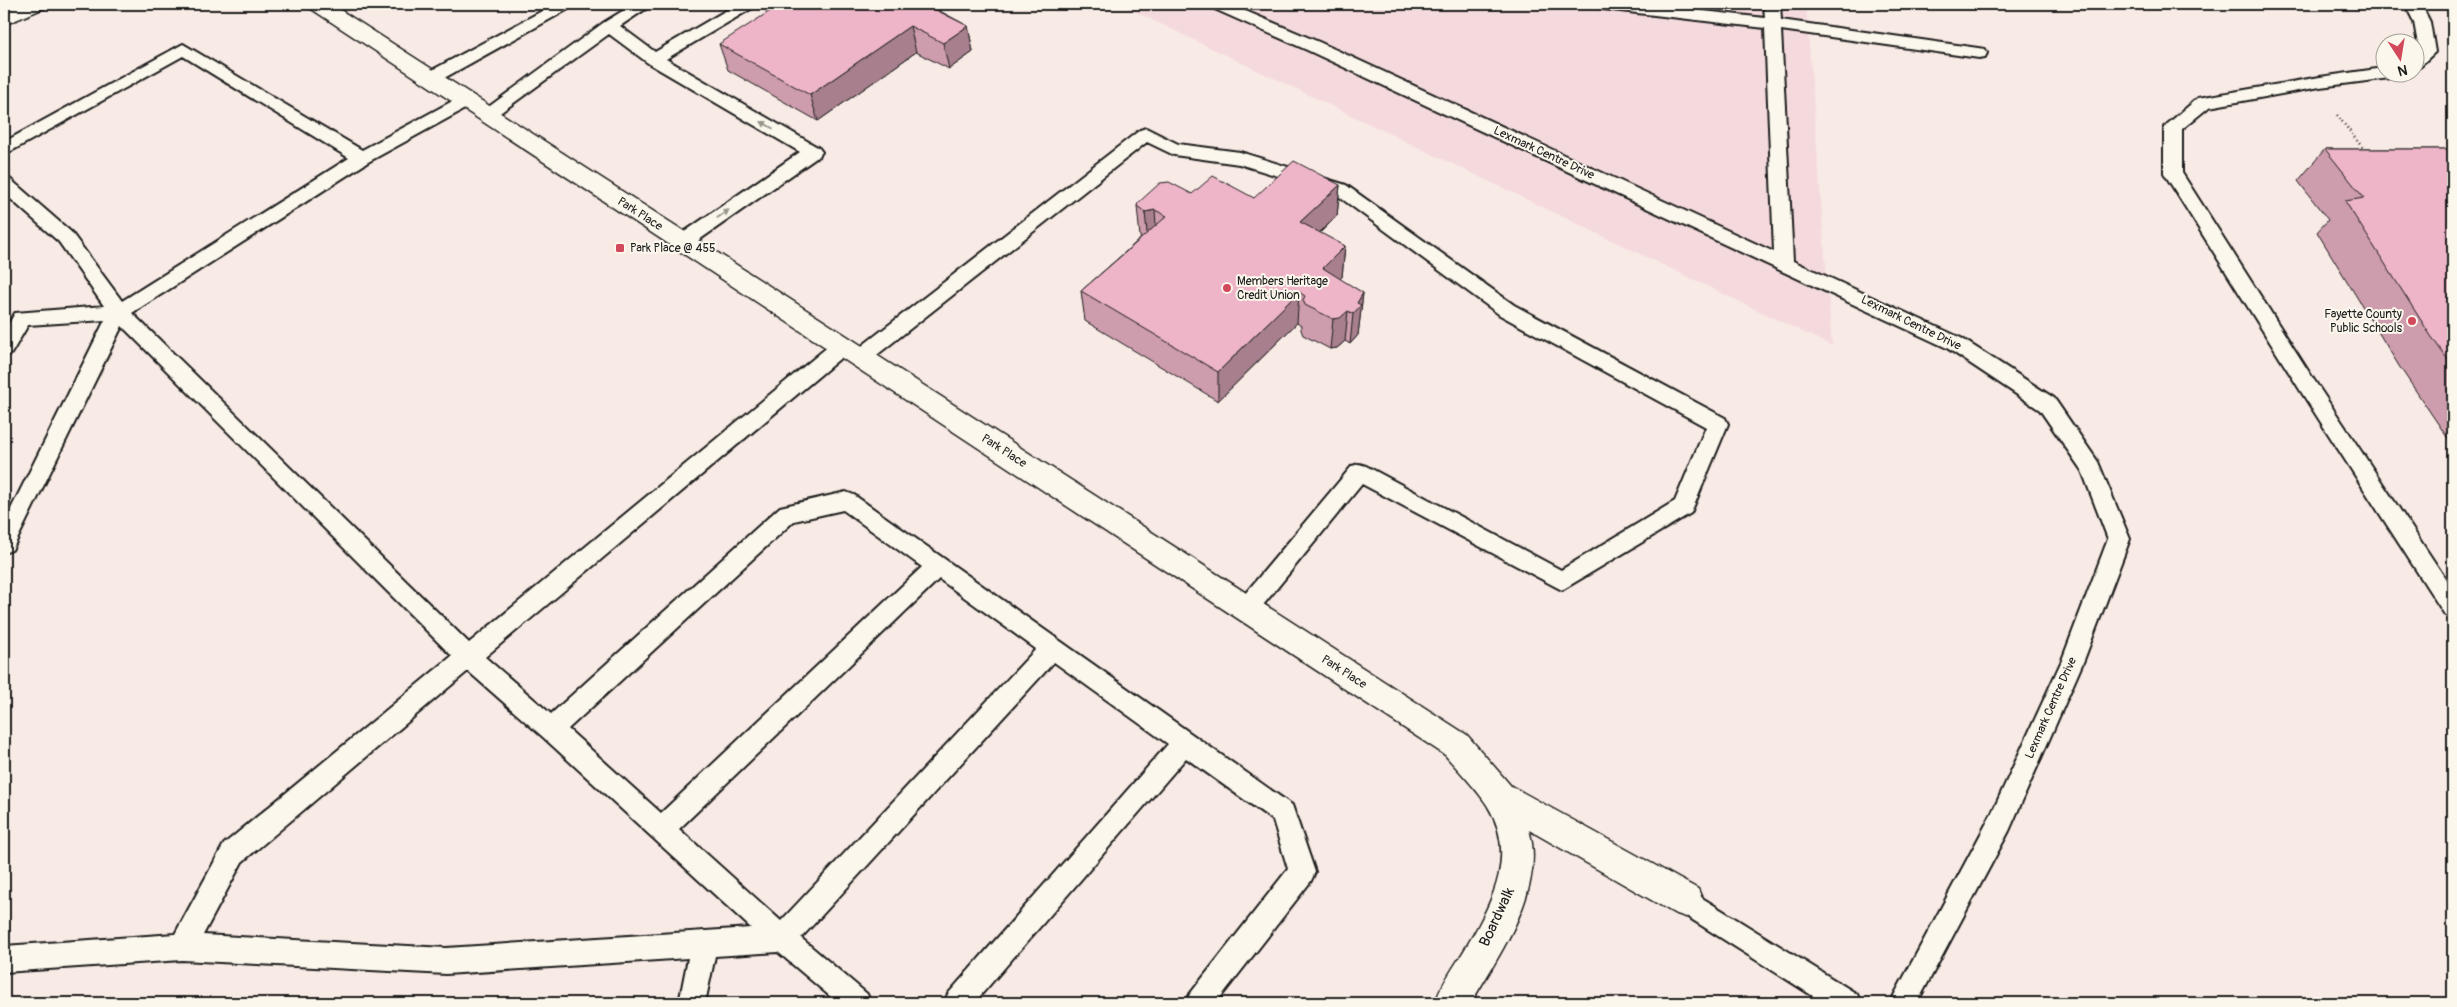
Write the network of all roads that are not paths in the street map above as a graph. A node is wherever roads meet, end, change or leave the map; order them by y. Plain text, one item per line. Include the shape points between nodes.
1 (37, 4) edge
2 (316, 4) edge
3 (566, 4) edge
4 (646, 4) edge
5 (748, 4) edge
6 (1216, 4) edge
7 (1603, 4) edge
8 (1772, 4) edge
9 (2413, 4) edge
10 (1698, 9) edge
11 (4, 19) edge
12 (1773, 24) junction
13 (609, 26) junction
14 (2423, 32) edge
15 (2424, 37) edge
16 (1979, 53) dead end
17 (2424, 54) edge
18 (654, 59) junction
19 (2374, 75) edge
20 (431, 78) junction
21 (476, 107) junction
22 (4, 149) edge
23 (362, 158) junction
24 (4, 183) edge
25 (683, 242) junction
26 (1784, 264) junction
27 (119, 312) junction
28 (4, 349) edge
29 (852, 351) junction
30 (4, 544) edge
31 (937, 567) junction
32 (1247, 608) junction
33 (2453, 608) edge
34 (1052, 648) junction
35 (468, 657) junction
36 (551, 729) junction
37 (1184, 743) junction
38 (1500, 797) junction
39 (660, 830) junction
40 (1686, 901) joint
41 (782, 938) junction
42 (704, 944) junction
43 (182, 947) junction
44 (4, 959) edge
45 (692, 1003) edge
46 (858, 1003) edge
47 (957, 1003) edge
48 (1199, 1003) edge
49 (1452, 1003) edge
50 (1848, 1003) edge
51 (1903, 1003) edge

1 - 11 street
2 - 20 street, Park Place
3 - 20 lane
4 - 13 lane
5 - 18 lane
6 - 26 lane, Lexmark Centre Drive
7 - 10 lane
8 - 12 lane
9 - 14 lane
10 - 12 lane
12 - 16 lane
12 - 26 lane
13 - 18 lane
13 - 21 lane
15 - 17 lane
25 -> 18 lane via 813,152
19 - 33 lane via 2204,102 2173,127 2173,173
20 - 21 street, Park Place
21 - 23 lane
21 - 25 street, Park Place
22 - 23 lane via 183,49
23 - 27 lane
24 - 27 lane via 65,237
25 - 29 street, Park Place
26 - 51 lane, Lexmark Centre Drive via 1954,343 2047,404 2091,468 2119,539 2073,660 2000,823
27 - 28 lane via 22,318
27 - 30 lane
27 - 35 lane
29 - 32 street, Park Place
29 - 32 lane via 1146,134 1174,149 1240,158 1340,189 1506,310 1718,424 1683,507 1562,581 1360,472
29 - 35 lane
31 - 34 lane
31 - 36 lane via 846,501 788,513
31 - 39 lane
32 - 38 street, Park Place via 1456,744
34 - 37 lane
34 - 41 lane
35 - 36 lane
35 - 43 lane via 233,853
36 - 39 lane
37 - 47 lane
37 - 48 lane via 1283,813 1302,872
38 - 40 street, Park Place
38 - 49 street, Boardwalk via 1518,856 1513,883 1499,919
39 - 41 lane
40 - 50 lane
41 - 42 lane
41 - 46 lane
42 - 43 lane via 446,961
42 - 45 lane
43 - 44 lane

